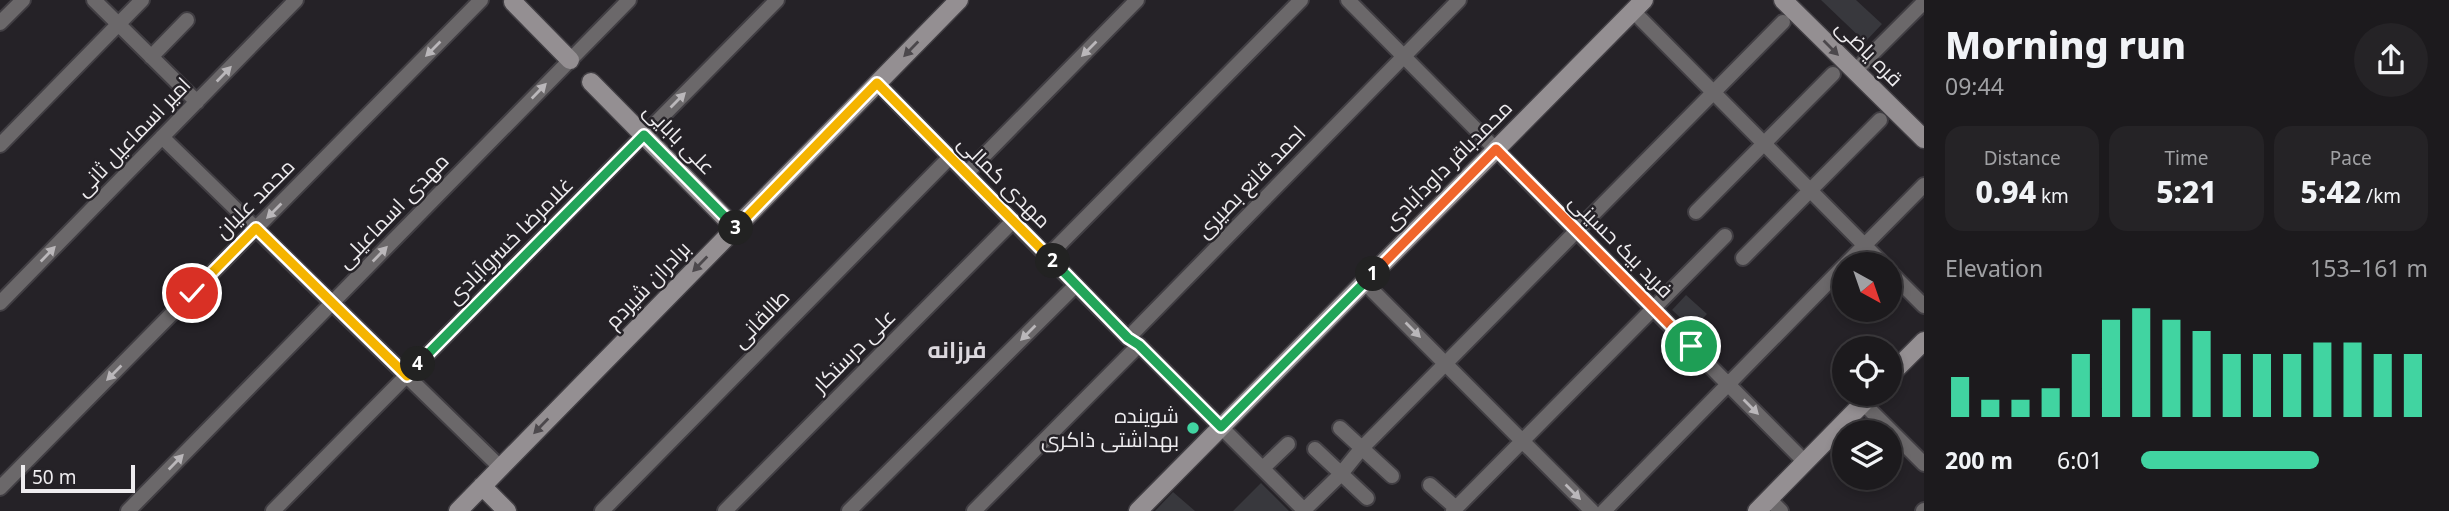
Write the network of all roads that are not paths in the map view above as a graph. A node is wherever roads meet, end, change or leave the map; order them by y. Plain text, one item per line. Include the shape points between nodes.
1 (23, 0) edge
2 (94, 0) edge
3 (142, 0) edge
4 (296, 0) edge
5 (481, 0) edge
6 (629, 0) edge
7 (777, 0) edge
8 (959, 0) edge
9 (1137, 0) edge
10 (1301, 0) edge
11 (1348, 0) edge
12 (1460, 0) edge
13 (1783, 0) edge
14 (513, 2) dead end
15 (1924, 2) edge
16 (1638, 5) edge
17 (187, 20) dead end
18 (1783, 22) dead end
19 (0, 23) edge
20 (119, 24) junction
21 (151, 57) junction
22 (1404, 57) junction
23 (570, 60) junction
24 (1855, 71) junction
25 (1833, 74) dead end
26 (591, 82) dead end
27 (877, 83) junction
28 (1714, 92) junction
29 (197, 102) junction
30 (1880, 120) dead end
31 (644, 135) junction
32 (162, 137) junction
33 (1924, 139) edge
34 (1764, 144) junction
35 (0, 145) edge
36 (1496, 149) junction
37 (950, 157) junction
38 (966, 174) junction
39 (1924, 185) edge
40 (1810, 191) junction
41 (1696, 212) dead end
42 (1013, 221) junction
43 (256, 228) junction
44 (735, 228) junction
45 (1577, 231) junction
46 (1725, 236) dead end
47 (1864, 246) junction
48 (1858, 252) edge
49 (1870, 252) edge
50 (1048, 256) junction
51 (1743, 258) dead end
52 (1832, 278) edge
53 (1364, 282) junction
54 (1902, 284) edge
55 (1076, 285) junction
56 (0, 303) edge
57 (332, 303) junction
58 (1924, 306) edge
59 (1654, 308) junction
60 (1924, 341) edge
61 (1134, 342) junction
62 (1902, 363) edge
63 (1447, 365) junction
64 (407, 376) junction
65 (1728, 384) junction
66 (1859, 406) edge
67 (1874, 406) edge
68 (1221, 427) junction
69 (1340, 428) dead end
70 (1522, 441) junction
71 (1288, 444) dead end
72 (1315, 449) dead end
73 (1361, 449) junction
74 (1805, 462) junction
75 (1924, 464) edge
76 (501, 468) junction
77 (1263, 468) junction
78 (1340, 475) junction
79 (1392, 476) dead end
80 (1430, 485) dead end
81 (482, 486) junction
82 (0, 488) edge
83 (1367, 498) dead end
84 (1769, 507) edge
85 (1455, 510) edge
86 (128, 511) edge
87 (273, 511) edge
88 (458, 511) edge
89 (508, 511) edge
90 (602, 511) edge
91 (725, 511) edge
92 (849, 511) edge
93 (974, 511) edge
94 (1138, 511) edge
95 (1304, 511) edge
96 (1592, 511) edge
97 (1604, 511) edge

1 - 19 street
2 - 20 street
3 - 20 street
29 -> 4 street, امیر اسماعیل ثانی
5 -> 43 street, محمد علیان
6 - 23 street, مهدی اسماعیلی
31 -> 7 street, غلامرضا خسروآبادی
8 -> 27 street, برادران شیردم
9 -> 38 street
10 - 50 street
11 - 22 street, فرید بیک حسینی
12 - 22 street, احمد قانع بصیری
13 -> 24 street, قره یاضی
14 - 23 street
15 - 24 street
16 - 28 street
16 - 36 street, محمدباقر داودآبادی
17 - 21 street
18 - 28 street
20 - 21 street
20 - 35 street
21 - 29 street
22 - 36 street, فرید بیک حسینی
22 - 61 street, احمد قانع بصیری
57 -> 23 street, مهدی اسماعیلی
24 - 33 street, قره یاضی
25 - 34 street
26 - 31 street, علی بابایی
27 - 37 street, مهدی کمالی
27 - 44 street, برادران شیردم
28 - 34 street
28 - 45 street
29 - 32 street, امیر اسماعیل ثانی
30 - 40 street
31 - 44 street, علی بابایی
31 - 64 street, غلامرضا خسروآبادی
32 - 43 street
56 -> 32 street, امیر اسماعیل ثانی
34 - 40 street
34 - 41 street
36 - 45 street, فرید بیک حسینی
36 - 53 street, محمدباقر داودآبادی
37 - 38 street, مهدی کمالی
37 - 90 street, طالقانی
38 - 42 street, مهدی کمالی
39 - 47 street
40 - 47 street
40 - 51 street
42 - 50 street, مهدی کمالی
42 - 91 street, علی درستکار
43 - 57 street
43 -> 82 street, محمد علیان
44 -> 76 street, برادران شیردم
45 - 59 street, فرید بیک حسینی
45 - 63 street
46 - 59 street
47 - 48 street
47 - 49 street
50 - 55 street, مهدی کمالی
52 - 65 street
53 -> 63 street
53 - 68 street, محمدباقر داودآبادی
54 - 58 street
55 - 61 street, مهدی کمالی
55 -> 92 street
57 - 64 street
86 -> 57 street, مهدی اسماعیلی
59 - 65 street, فرید بیک حسینی
59 - 70 street
60 - 62 street
61 - 68 street, مهدی کمالی
61 - 93 street, احمد قانع بصیری
63 - 70 street
63 - 73 street
64 - 76 street
64 - 87 street, غلامرضا خسروآبادی
65 -> 74 street, فرید بیک حسینی
65 - 97 street
66 - 74 street
67 - 75 street
68 - 77 street, مهدی کمالی
68 - 94 street, محمدباقر داودآبادی
69 - 73 street
70 - 85 street
70 -> 96 street
71 - 77 street
72 - 78 street
73 - 78 street
73 - 79 street
74 - 84 street
76 - 81 street, برادران شیردم
77 - 95 street, مهدی کمالی
78 - 83 street
78 - 95 street
80 - 85 street
81 - 88 street, برادران شیردم
81 - 89 street

